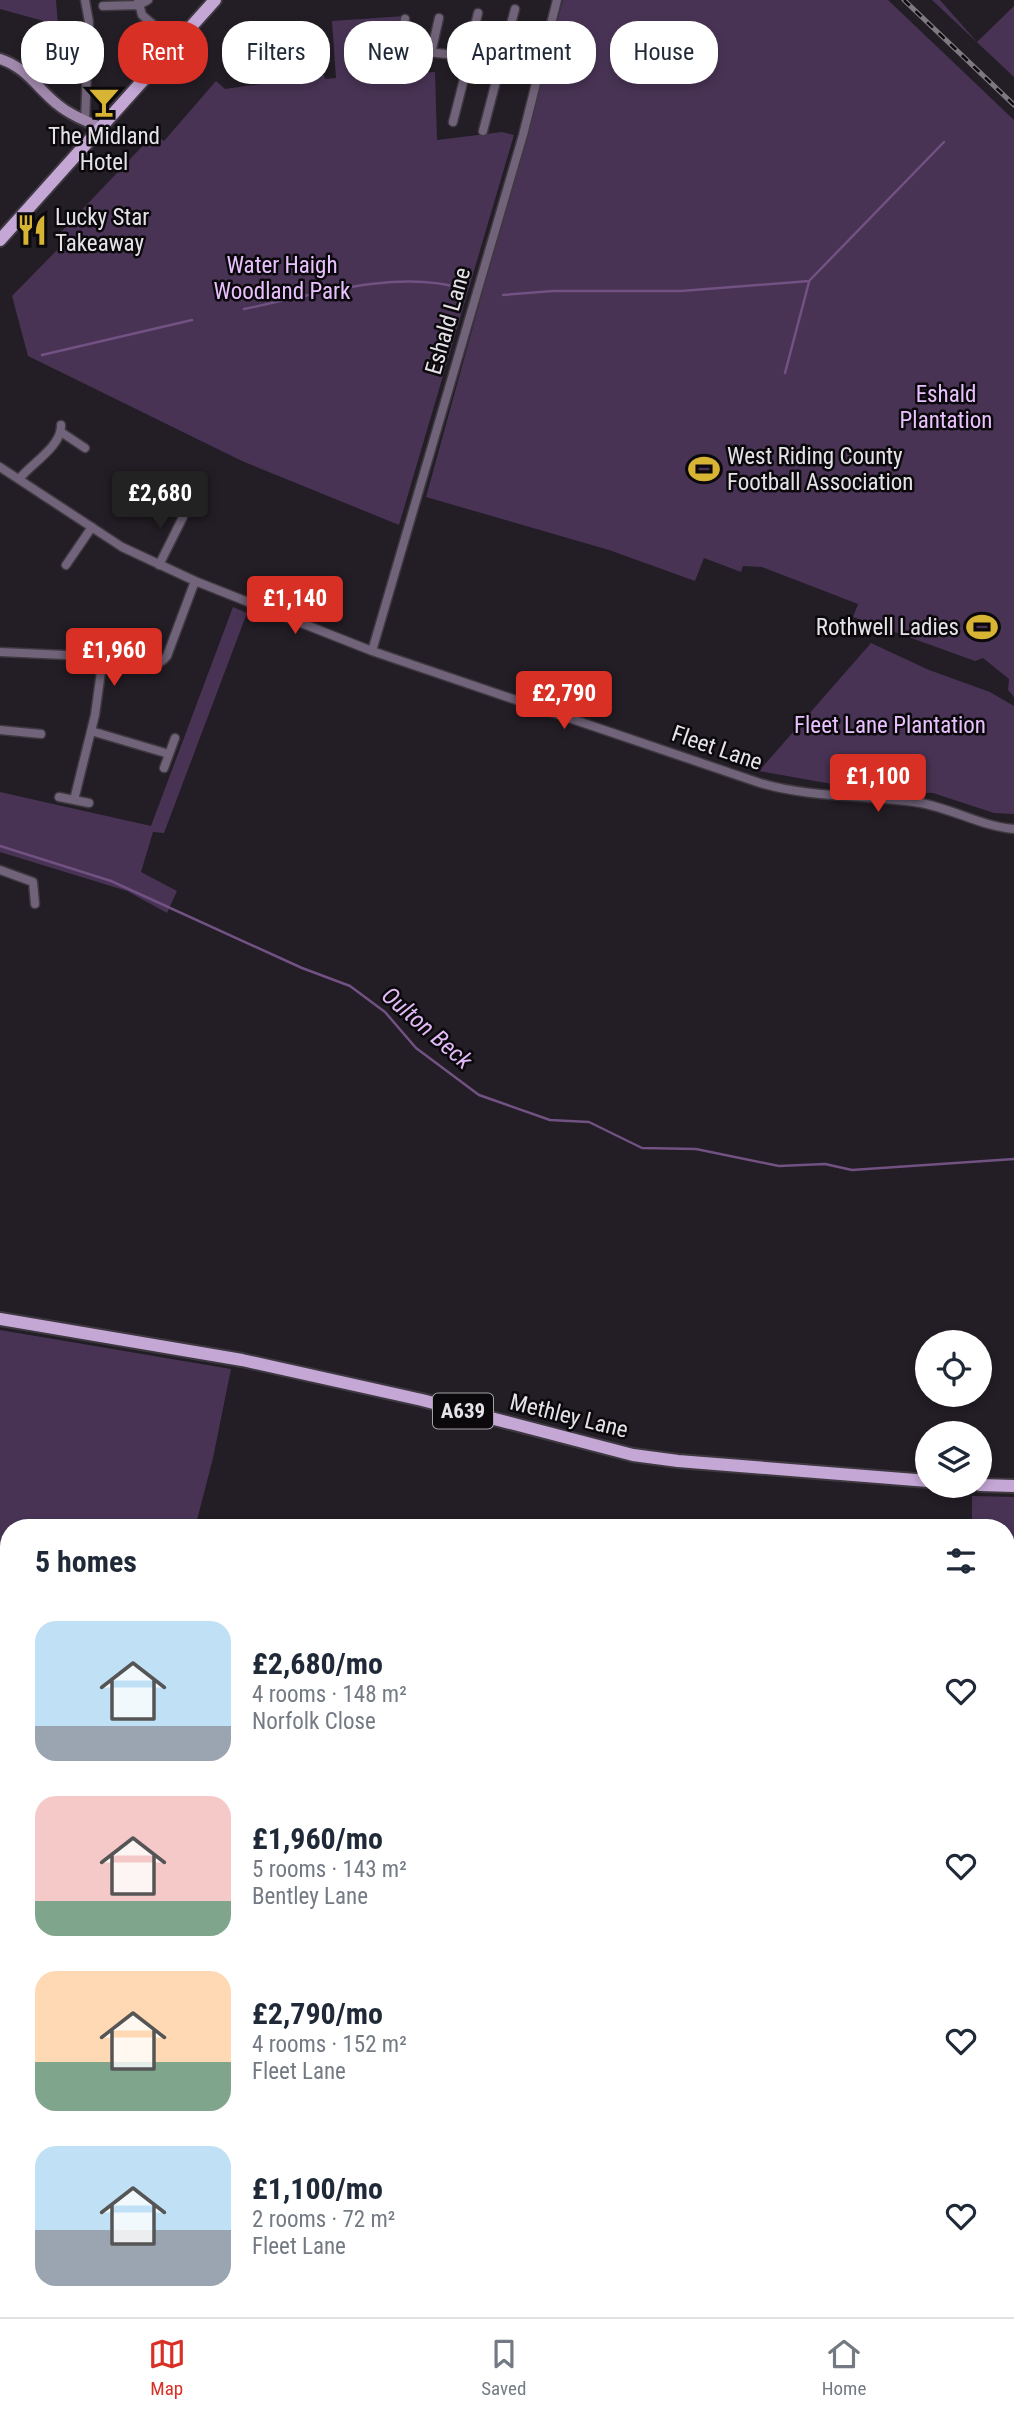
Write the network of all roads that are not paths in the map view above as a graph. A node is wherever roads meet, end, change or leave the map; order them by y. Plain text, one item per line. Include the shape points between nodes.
1 (85, 0) edge
2 (148, 0) edge
3 (215, 0) edge
4 (557, 0) edge
5 (139, 3) edge
6 (103, 6) dead end
7 (515, 9) dead end
8 (478, 13) dead end
9 (439, 18) dead end
10 (149, 21) edge
11 (196, 21) edge
12 (476, 21) edge
13 (512, 21) edge
14 (552, 21) edge
15 (433, 44) edge
16 (0, 59) edge
17 (141, 84) edge
18 (462, 84) edge
19 (496, 84) edge
20 (535, 84) edge
21 (85, 121) junction
22 (453, 122) dead end
23 (102, 128) junction
24 (483, 131) dead end
25 (0, 240) edge
26 (85, 448) dead end
27 (0, 467) edge
28 (20, 478) junction
29 (182, 497) dead end
30 (92, 527) junction
31 (66, 565) dead end
32 (159, 565) junction
33 (195, 581) junction
34 (372, 651) junction
35 (0, 652) edge
36 (103, 657) junction
37 (0, 730) edge
38 (91, 731) junction
39 (41, 734) dead end
40 (175, 738) dead end
41 (169, 754) junction
42 (164, 768) dead end
43 (59, 797) dead end
44 (74, 800) junction
45 (89, 803) dead end
46 (1014, 830) edge
47 (0, 870) edge
48 (35, 904) dead end
49 (0, 1319) edge
50 (915, 1480) edge
51 (992, 1485) edge
52 (1014, 1486) edge

1 - 21 street via 89,22
2 - 5 street
3 - 11 main road
4 - 14 street, Eshald Lane
5 - 6 street
5 - 10 street
7 - 13 street
8 - 12 street
9 - 15 street
16 - 21 street via 24,71 56,103
17 - 23 main road
18 - 22 street
19 - 24 street
20 - 34 street, Eshald Lane
21 - 23 street
23 - 25 main road
26 - 28 street via 61,428 44,455
27 - 28 street, Fleet Lane
28 - 30 street, Fleet Lane
29 - 32 street via 183,517
30 - 31 street
30 - 32 street, Fleet Lane
32 - 33 street, Fleet Lane
33 - 34 street, Fleet Lane
33 - 36 street via 164,660 154,665
34 - 46 street, Fleet Lane via 776,788 838,798 914,802
35 - 36 street
36 - 38 street
37 - 39 street
38 - 41 street
38 - 44 street
40 - 41 street
41 - 42 street
43 - 44 street
44 - 45 street
47 - 48 street via 33,882
49 - 50 main road, Methley Lane / A639 via 242,1360 634,1454
51 - 52 main road

